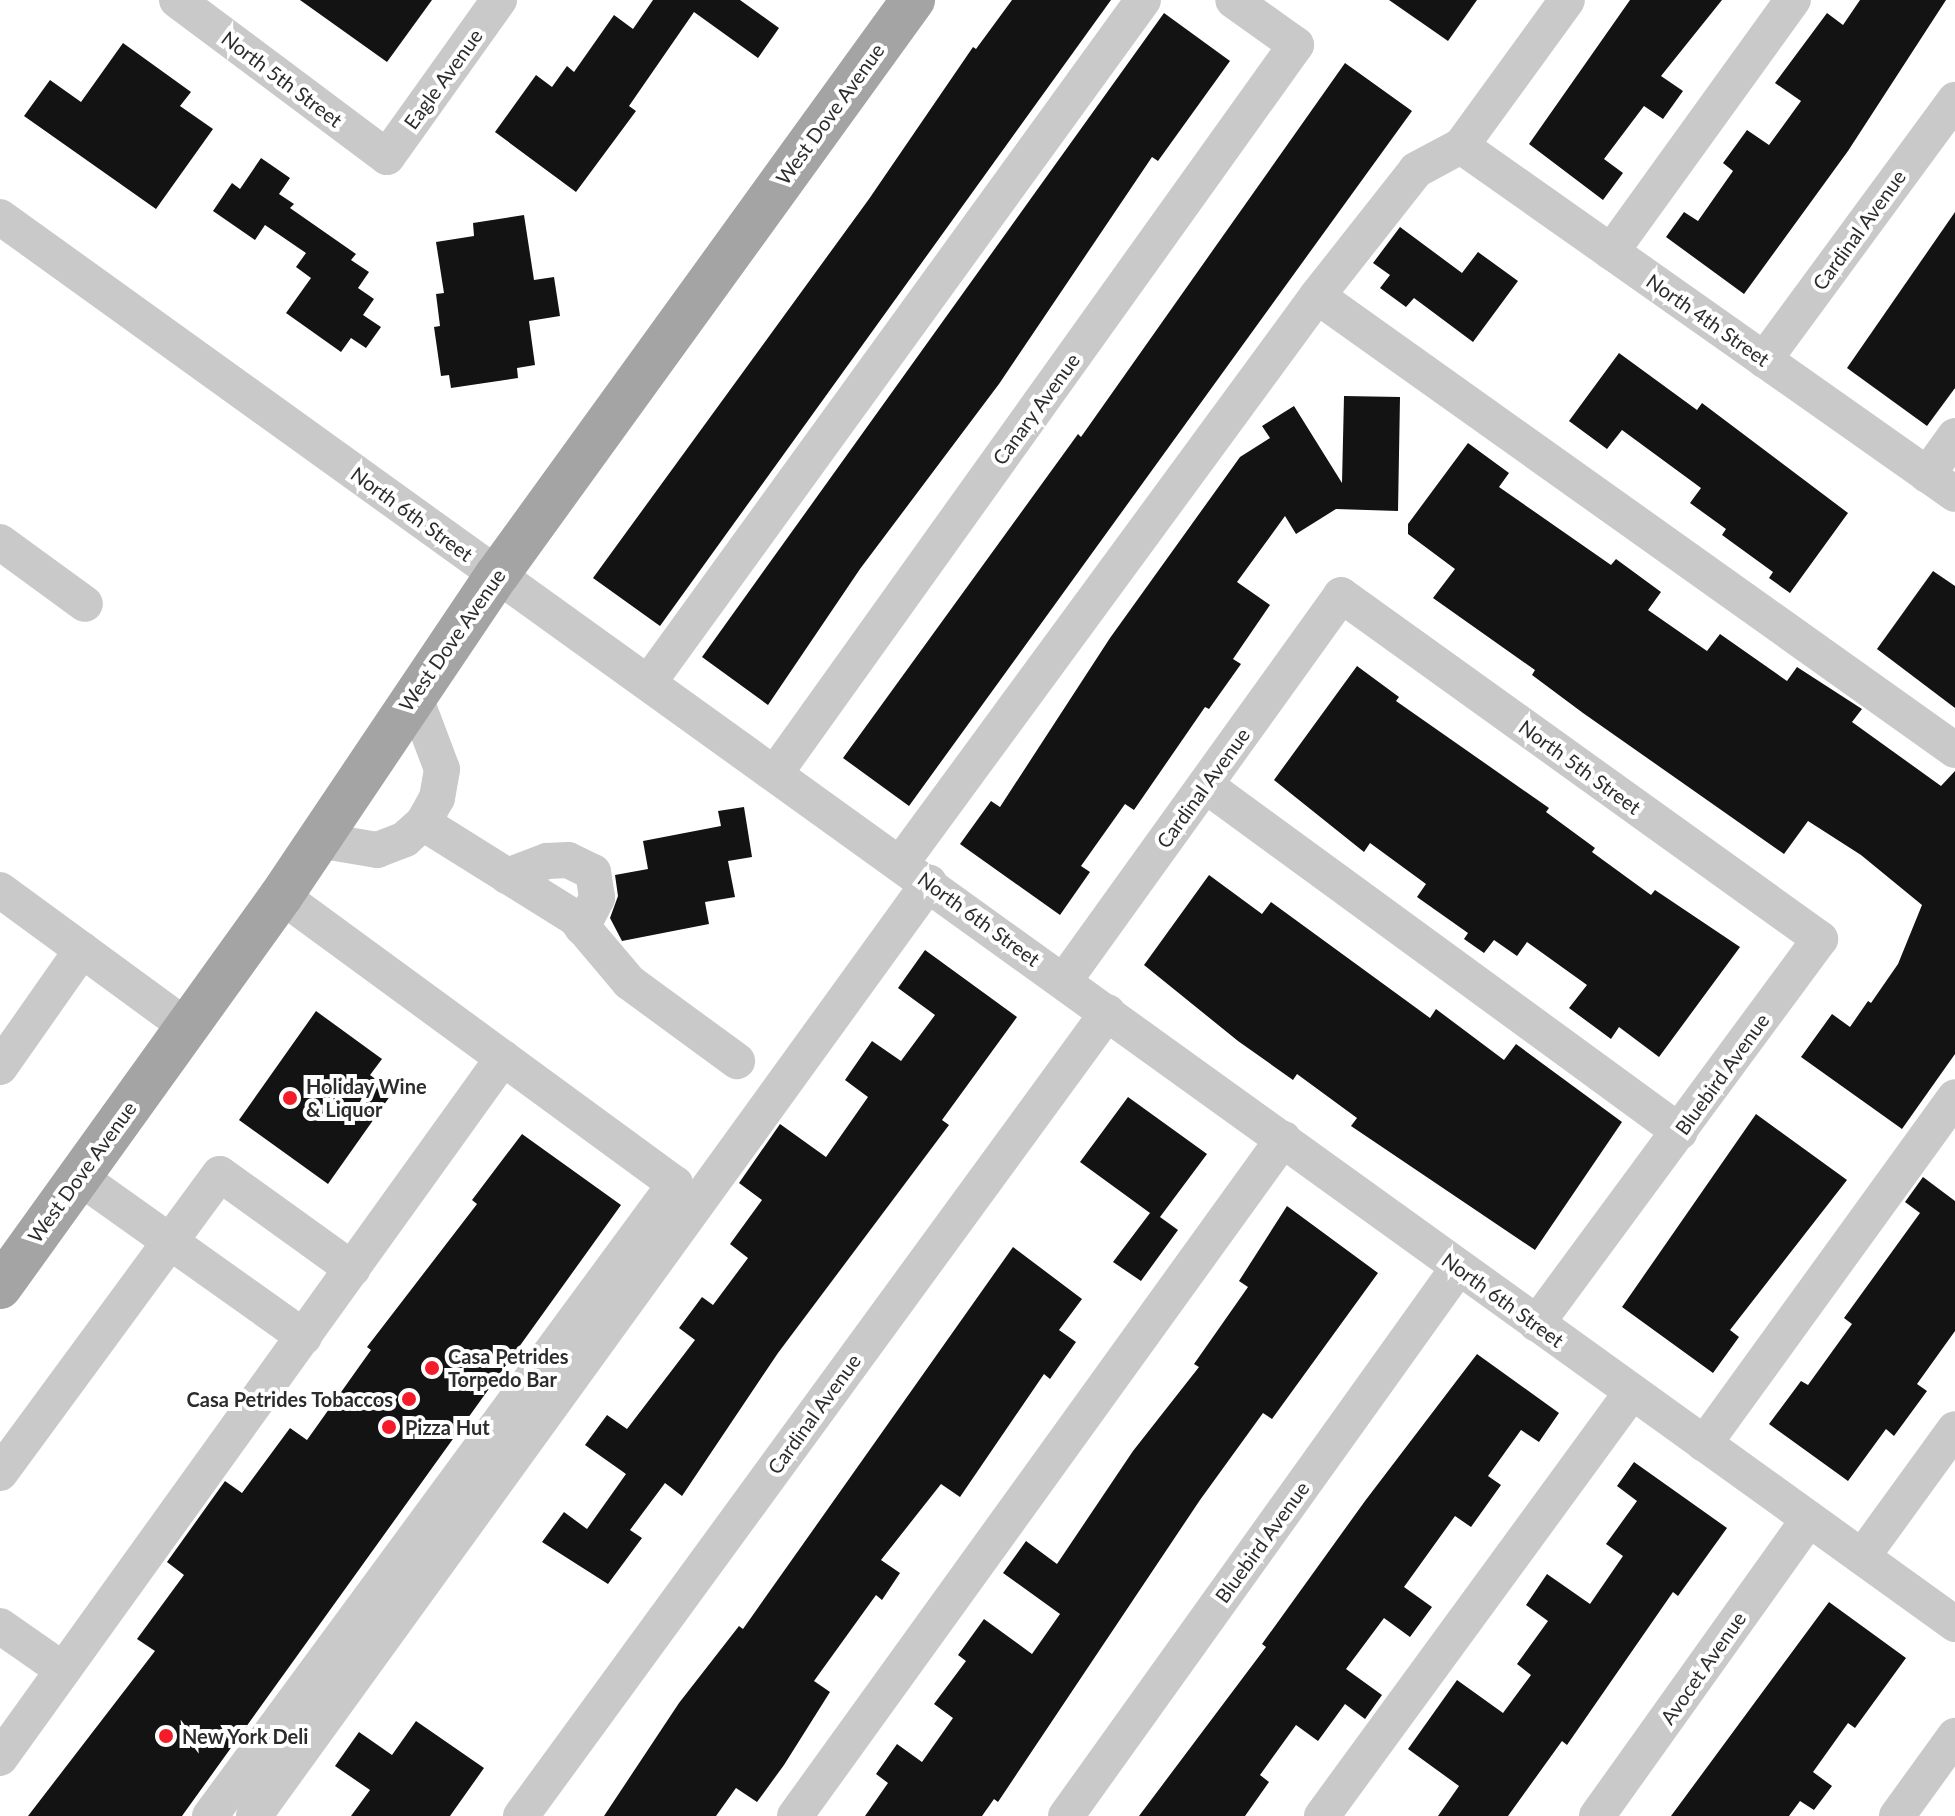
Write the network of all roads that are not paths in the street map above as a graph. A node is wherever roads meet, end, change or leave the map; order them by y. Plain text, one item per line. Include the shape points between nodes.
1 (177, 0) edge
2 (499, 0) edge
3 (913, 0) edge
4 (1143, 0) edge
5 (1233, 0) edge
6 (1567, 0) edge
7 (1793, 0) edge
8 (1955, 100) edge
9 (1461, 146) junction
10 (387, 157) joint
11 (0, 217) edge
12 (1611, 252) junction
13 (1317, 296) junction
14 (1764, 360) junction
15 (1955, 436) edge
16 (1941, 484) edge
17 (0, 542) edge
18 (497, 575) junction
19 (1341, 595) joint
20 (85, 604) dead end
21 (649, 682) junction
22 (414, 695) junction
23 (1955, 750) edge
24 (776, 772) junction
25 (1205, 785) junction
26 (423, 823) junction
27 (318, 840) junction
28 (915, 873) junction
29 (507, 876) junction
30 (0, 890) edge
31 (281, 896) junction
32 (582, 927) junction
33 (1820, 939) joint
34 (82, 950) junction
35 (1064, 981) junction
36 (1108, 1012) junction
37 (187, 1027) junction
38 (503, 1058) junction
39 (737, 1061) dead end
40 (0, 1067) edge
41 (1955, 1097) edge
42 (1680, 1132) junction
43 (1283, 1139) junction
44 (79, 1177) junction
45 (169, 1240) junction
46 (1458, 1268) junction
47 (352, 1269) junction
48 (0, 1287) edge
49 (1536, 1324) junction
50 (304, 1337) junction
51 (1632, 1392) junction
52 (1955, 1429) edge
53 (1704, 1444) junction
54 (0, 1473) edge
55 (1809, 1519) junction
56 (1862, 1557) junction
57 (1955, 1624) edge
58 (0, 1626) edge
59 (63, 1670) junction
60 (1955, 1736) edge
61 (0, 1758) edge
62 (210, 1816) edge
63 (254, 1816) edge
64 (521, 1816) edge
65 (795, 1816) edge
66 (1066, 1816) edge
67 (1322, 1816) edge
68 (1597, 1816) edge
69 (1897, 1816) edge

1 - 10 street, North 5th Street
2 - 10 street, Eagle Avenue
3 - 18 main road, West Dove Avenue
4 - 21 street
5 - 24 street, Canary Avenue via 1296,45
6 - 9 street
7 - 12 street
8 - 14 street, Cardinal Avenue
9 - 12 street, North 4th Street
9 - 13 street via 1416,170
11 - 18 street, North 6th Street
12 - 14 street, North 4th Street
13 - 23 street
13 - 28 street
14 - 16 street, North 4th Street
15 - 16 street
17 - 20 street
18 - 21 street, North 6th Street
18 - 22 main road, West Dove Avenue
19 - 25 street, Cardinal Avenue
19 - 33 street, North 5th Street
21 - 24 street, North 6th Street
22 - 26 street via 442,769 437,798
22 - 27 main road, West Dove Avenue
24 - 28 street, North 6th Street
25 - 35 street, Cardinal Avenue
25 - 42 street
26 - 27 street via 405,839 377,850
26 - 29 street
27 - 31 main road, West Dove Avenue
28 - 35 street, North 6th Street
28 - 63 street
29 - 32 street
29 - 32 street via 557,861 593,872 597,898
30 - 34 street
31 - 37 main road, West Dove Avenue
31 - 38 street
32 - 39 street via 629,982
33 - 42 street, Bluebird Avenue
34 - 37 street
34 - 40 street
35 - 36 street, North 6th Street
36 - 43 street, North 6th Street
36 - 64 street, Cardinal Avenue
37 - 44 main road, West Dove Avenue
38 - 47 street
38 - 62 street via 675,1184
41 - 53 street
42 - 49 street, Bluebird Avenue
43 - 46 street, North 6th Street
43 - 65 street
44 - 45 street
44 - 48 main road, West Dove Avenue
45 - 47 street via 220,1174
45 - 50 street
45 - 54 street
46 - 49 street, North 6th Street
46 - 66 street, Bluebird Avenue
47 - 50 street
49 - 51 street, North 6th Street
50 - 59 street
51 - 53 street, North 6th Street
51 - 67 street
52 - 56 street
53 - 55 street, North 6th Street
55 - 56 street, North 6th Street
55 - 68 street, Avocet Avenue
56 - 57 street, North 6th Street
58 - 59 street
59 - 61 street
60 - 69 street

